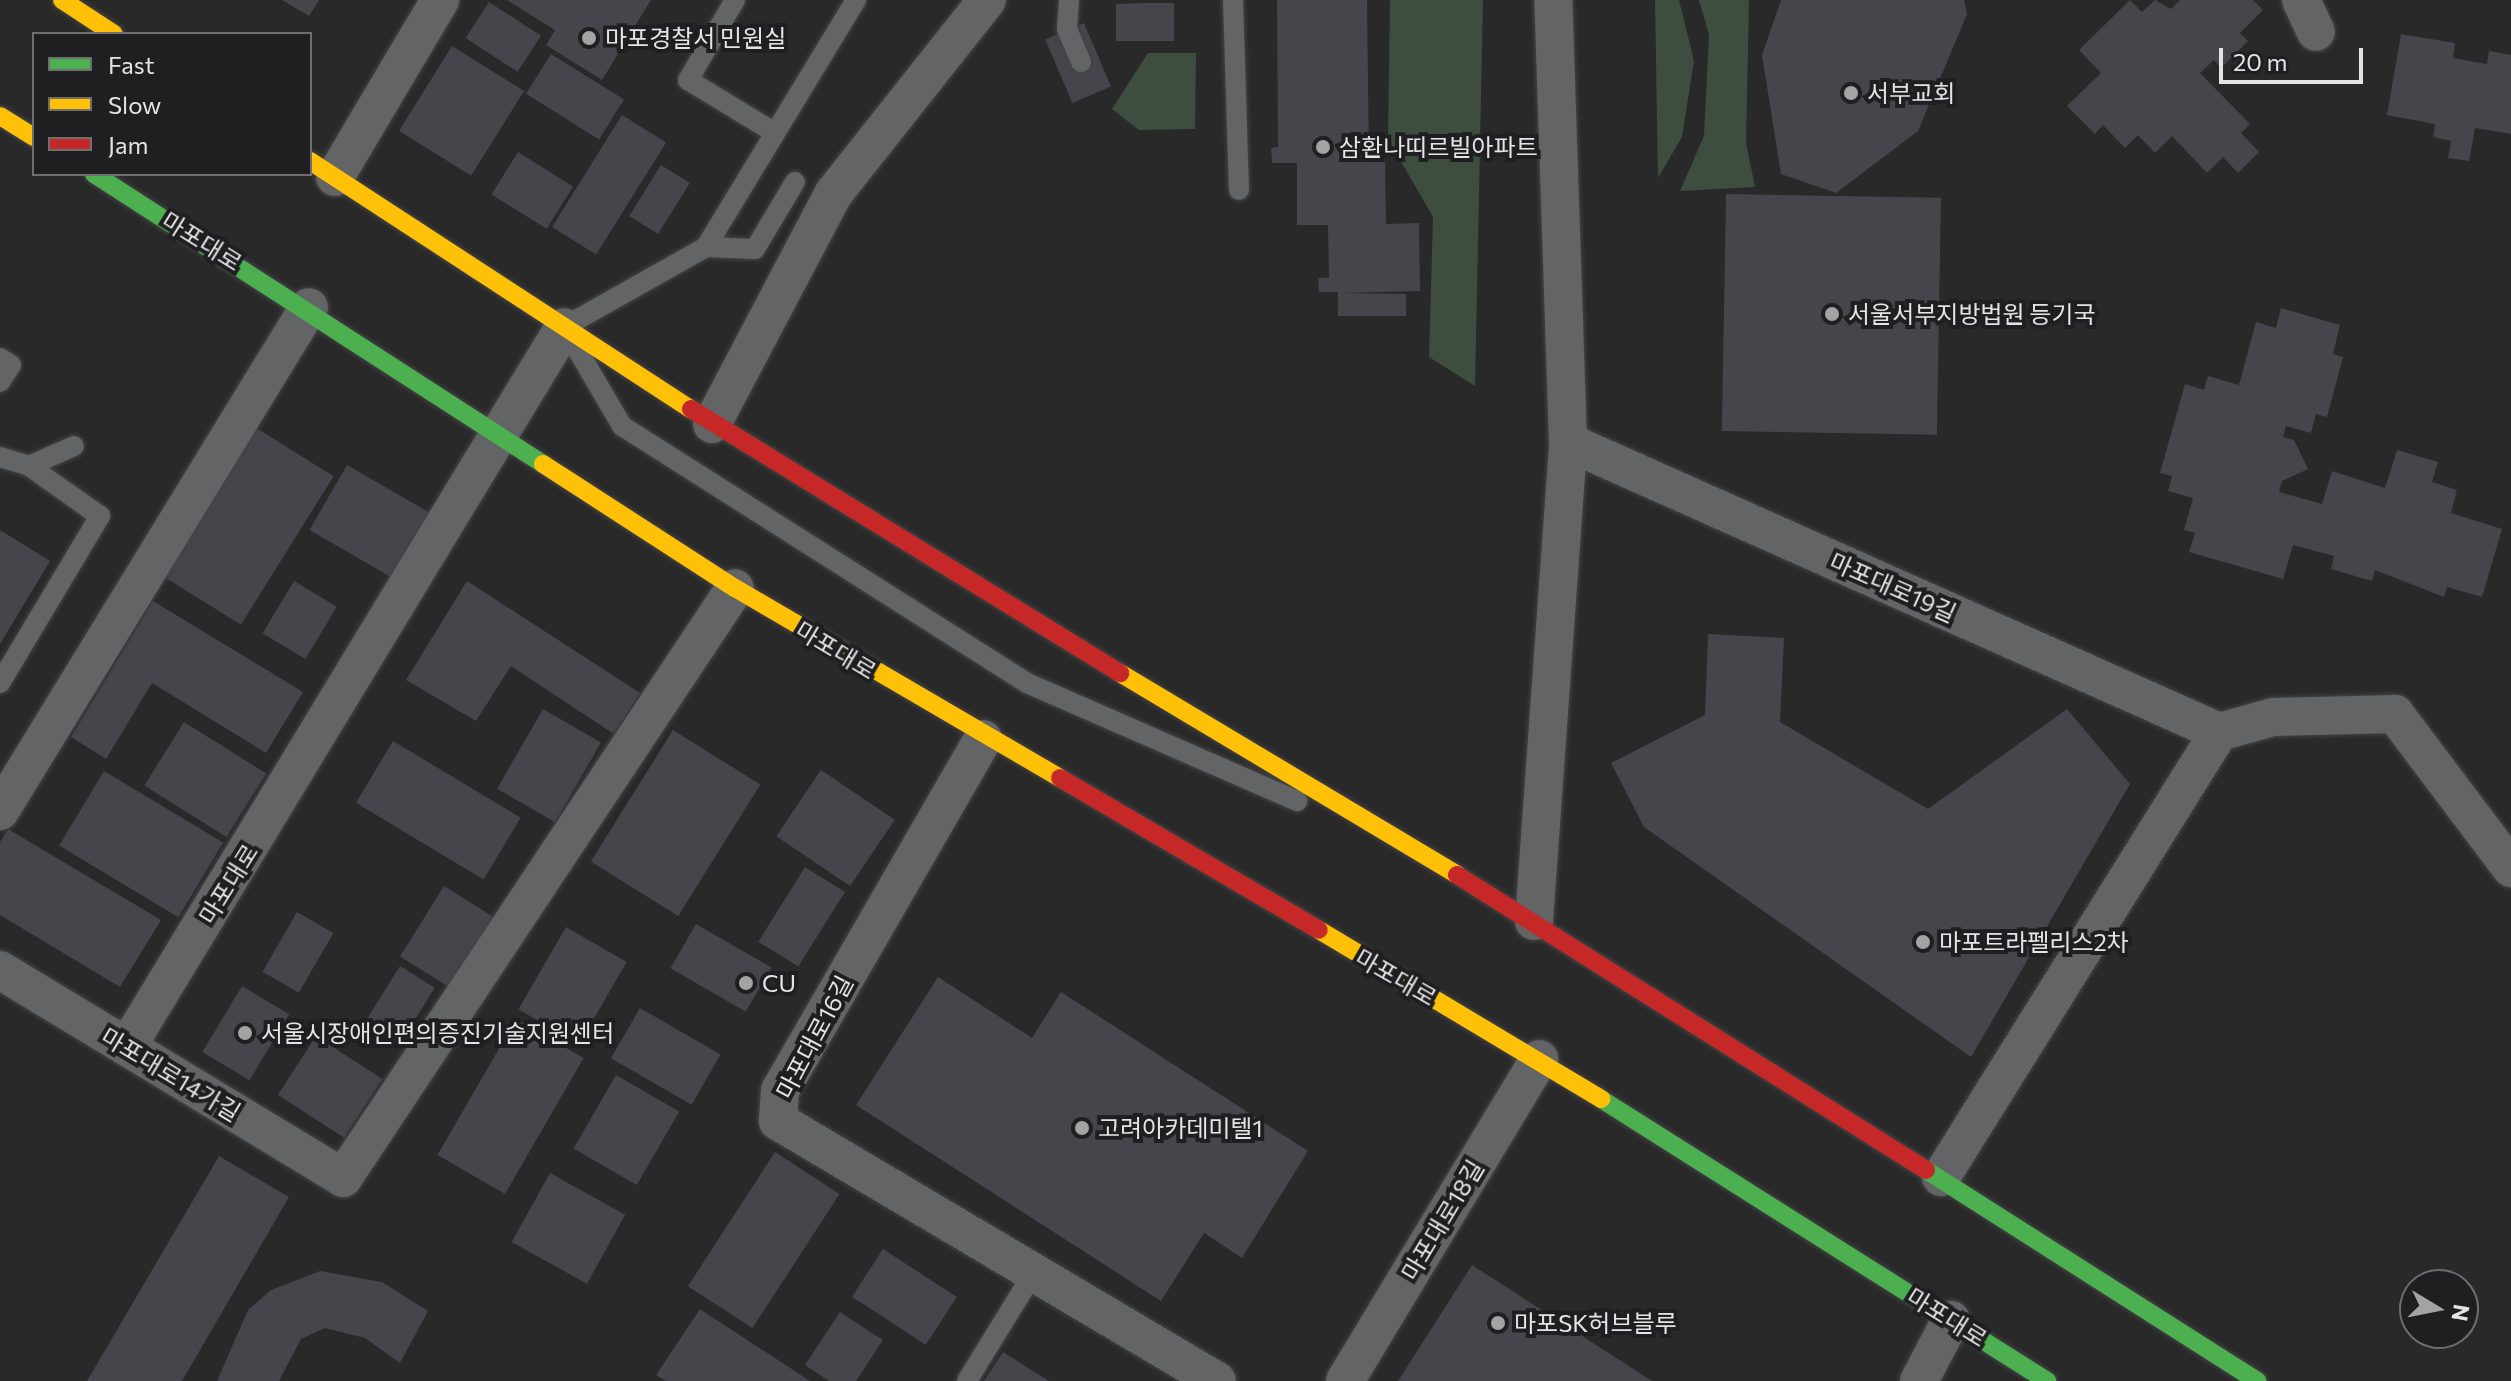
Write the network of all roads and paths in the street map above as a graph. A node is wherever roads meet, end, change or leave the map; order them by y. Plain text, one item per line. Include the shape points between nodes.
1 (62, 0) edge
2 (440, 0) edge
3 (735, 0) edge
4 (856, 0) edge
5 (987, 0) edge
6 (1069, 0) edge
7 (1233, 0) edge
8 (1553, 0) edge
9 (111, 32) edge
10 (1081, 62) dead end
11 (0, 116) edge
12 (775, 133) junction
13 (32, 136) edge
14 (322, 169) edge
15 (97, 176) edge
16 (795, 182) dead end
17 (1239, 190) dead end
18 (706, 247) junction
19 (309, 307) junction
20 (564, 327) junction
21 (0, 358) edge
22 (0, 382) edge
23 (712, 424) junction
24 (505, 434) junction
25 (1568, 442) junction
26 (74, 446) dead end
27 (0, 457) edge
28 (29, 466) junction
29 (735, 588) junction
30 (0, 683) edge
31 (2219, 732) junction
32 (983, 739) junction
33 (0, 811) edge
34 (1433, 861) junction
35 (2511, 868) edge
36 (1534, 921) junction
37 (0, 970) edge
38 (127, 1047) junction
39 (1539, 1059) junction
40 (1941, 1177) junction
41 (1031, 1277) junction
42 (1951, 1320) junction
43 (967, 1381) edge
44 (1217, 1381) edge
45 (1345, 1381) edge
46 (1919, 1381) edge
47 (2047, 1381) edge
48 (2257, 1381) edge

1 - 9 main road
2 - 14 street
3 - 12 lane via 688,80
4 - 12 lane
5 - 23 street via 834,193
6 - 10 lane via 1067,29
7 - 17 lane
8 - 25 street
11 - 13 main road
12 - 18 lane
14 - 20 main road
15 - 19 main road, 마포대로
16 - 18 lane via 755,249
18 - 20 lane
19 - 24 main road, 마포대로
19 - 33 street
20 - 23 main road
20 - 24 street, 마포대로
20 - 34 lane via 622,426 1027,683
21 - 22 lane via 11,365
23 - 34 main road
24 - 29 main road, 마포대로
24 - 38 street, 마포대로
25 - 31 street, 마포대로19길
25 - 36 street
26 - 28 lane
27 - 28 lane
28 - 30 lane via 100,516
29 - 32 main road, 마포대로
29 - 38 street, 마포대로14가길 via 343,1178
31 - 35 street via 2273,717 2395,714
31 - 40 street
32 - 39 main road, 마포대로
32 - 41 street, 마포대로16길 via 780,1091 778,1121
34 - 36 main road
36 - 40 main road
37 - 38 street, 마포대로14가길
39 - 42 main road, 마포대로
39 - 45 street, 마포대로18길
40 - 48 main road
41 - 43 lane
41 - 44 street
42 - 46 street
42 - 47 main road, 마포대로

